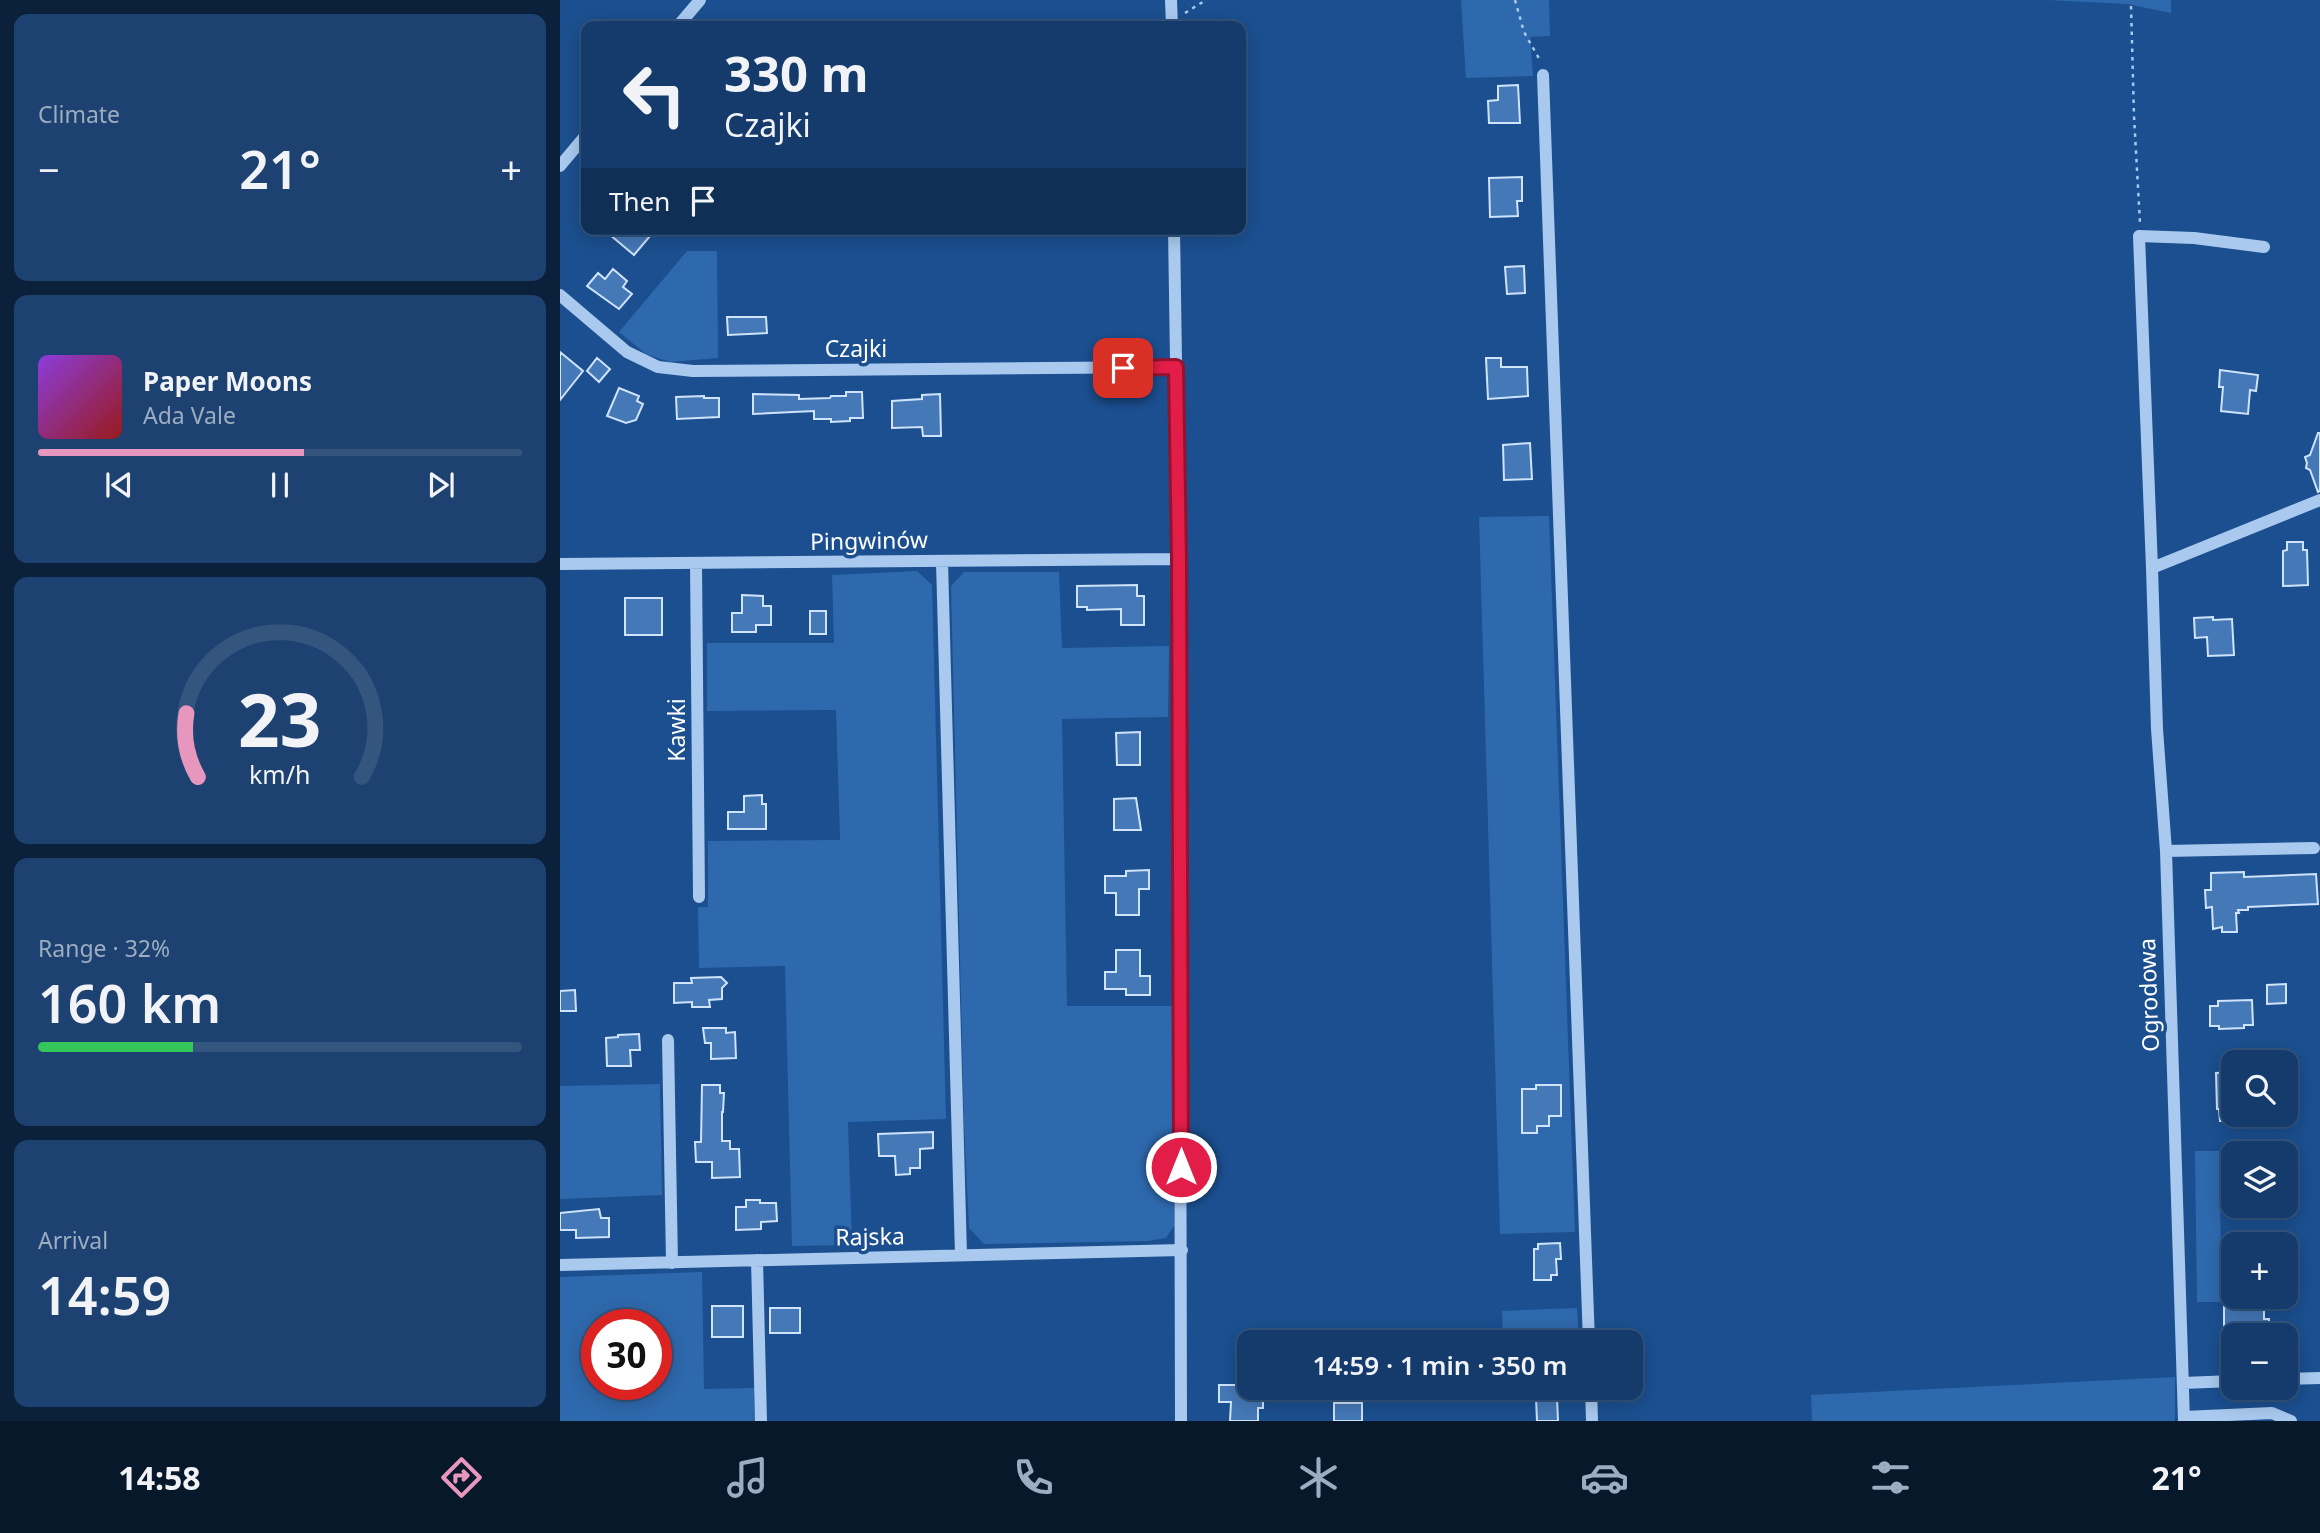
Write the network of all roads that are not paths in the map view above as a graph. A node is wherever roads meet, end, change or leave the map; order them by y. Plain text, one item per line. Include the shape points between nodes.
1 (700, 0) edge
2 (1171, 0) edge
3 (682, 21) edge
4 (1172, 21) edge
5 (1543, 75) road end
6 (581, 141) edge
7 (560, 166) edge
8 (1174, 235) edge
9 (2264, 247) dead end
10 (560, 295) edge
11 (1176, 367) junction
12 (2320, 500) edge
13 (1179, 559) junction
14 (942, 562) junction
15 (560, 564) edge
16 (696, 564) junction
17 (2152, 568) junction
18 (2314, 848) dead end
19 (2166, 851) junction
20 (699, 897) dead end
21 (668, 1040) dead end
22 (1182, 1250) junction
23 (961, 1255) junction
24 (757, 1260) junction
25 (672, 1263) junction
26 (560, 1265) edge
27 (1589, 1330) edge
28 (2320, 1378) edge
29 (2298, 1379) edge
30 (2221, 1381) edge
31 (2183, 1383) junction
32 (1591, 1400) edge
33 (2184, 1419) edge
34 (761, 1421) edge
35 (1181, 1421) edge
36 (1592, 1421) edge
37 (2291, 1421) edge

1 - 3 street
2 - 4 street
5 - 27 street
6 - 7 street
8 - 11 street
9 - 17 street, Ogrodowa via 2139,236
10 - 11 street, Czajki via 627,352 658,367 693,371
11 - 13 street
12 - 17 street
13 - 14 street, Pingwinów
13 - 22 street
14 - 16 street, Pingwinów
14 - 23 street
15 - 16 street, Pingwinów
16 - 20 street, Kawki
17 - 19 street, Ogrodowa
18 - 19 street
19 - 31 street, Ogrodowa
21 - 25 street
22 - 23 street, Rajska
22 - 35 street
23 - 24 street, Rajska
24 - 25 street, Rajska
24 - 34 street
25 - 26 street, Rajska
28 - 29 street
30 - 31 street
31 - 33 street, Ogrodowa
32 - 36 street
33 - 37 street via 2272,1413

